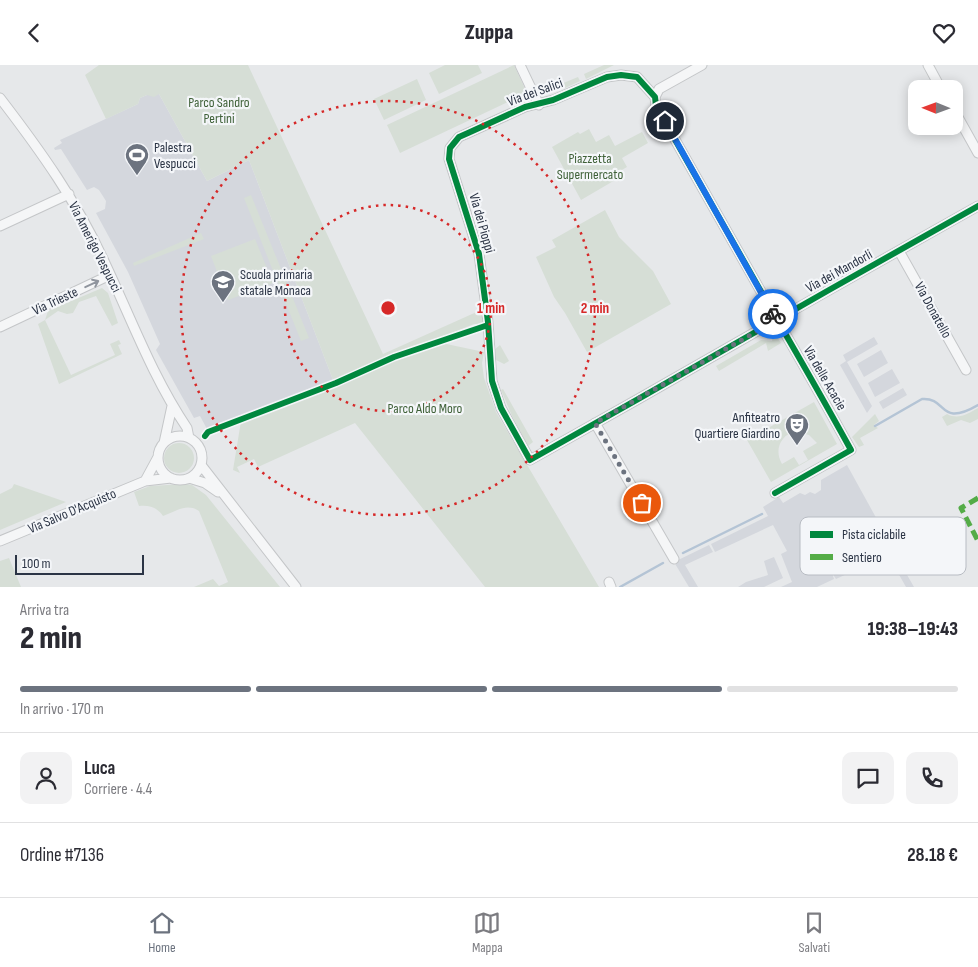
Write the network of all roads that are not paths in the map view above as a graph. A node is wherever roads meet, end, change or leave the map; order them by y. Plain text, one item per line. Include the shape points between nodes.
1 (520, 65) edge
2 (702, 65) edge
3 (928, 65) edge
4 (621, 75) joint
5 (937, 80) edge
6 (655, 97) junction
7 (0, 98) edge
8 (539, 105) junction
9 (963, 127) edge
10 (459, 137) joint
11 (978, 153) edge
12 (69, 194) junction
13 (978, 206) edge
14 (0, 226) edge
15 (899, 251) junction
16 (110, 275) junction
17 (777, 320) junction
18 (0, 327) edge
19 (966, 370) dead end
20 (172, 406) junction
21 (595, 423) junction
22 (190, 438) junction
23 (164, 443) junction
24 (159, 456) junction
25 (530, 460) joint
26 (201, 465) junction
27 (171, 478) junction
28 (189, 478) junction
29 (145, 481) junction
30 (775, 493) dead end
31 (231, 505) junction
32 (0, 541) edge
33 (674, 559) dead end
34 (296, 587) edge

1 - 8 street
2 - 6 street via 660,89
3 - 5 street
4 - 6 street, Via delle Acacie via 637,77
4 - 8 street, Via dei Salici via 607,77
6 - 17 street, Via delle Acacie via 656,106
7 - 12 street, Via Amerigo Vespucci
8 - 10 street, Via dei Salici via 525,107
9 - 11 street
10 - 25 street, Via dei Pioppi via 450,148 449,159 479,254 492,381 501,408
12 - 14 street
12 - 16 street, Via Amerigo Vespucci
13 - 15 street, Via dei Mandorli
15 - 17 street, Via dei Mandorli
15 - 19 street, Via Donatello
18 -> 16 street, Via Trieste
16 - 20 street, Via Amerigo Vespucci
17 - 21 street, Via dei Mandorli
17 - 30 street, Via delle Acacie via 851,450
20 - 22 street, Via Amerigo Vespucci
20 - 23 street
21 - 25 street, Via dei Mandorli
21 - 33 street
22 - 23 street via 176,436
22 - 26 street, Via Amerigo Vespucci via 200,449
23 - 24 street
24 - 27 street via 160,467
24 - 29 street
26 - 28 street
26 - 31 street, Via Amerigo Vespucci
27 - 28 street, Via Amerigo Vespucci
27 - 29 street, Via Salvo D'Acquisto
28 - 31 street, Via Amerigo Vespucci via 205,483
29 - 32 street, Via Salvo D'Acquisto
31 - 34 street, Via Amerigo Vespucci

